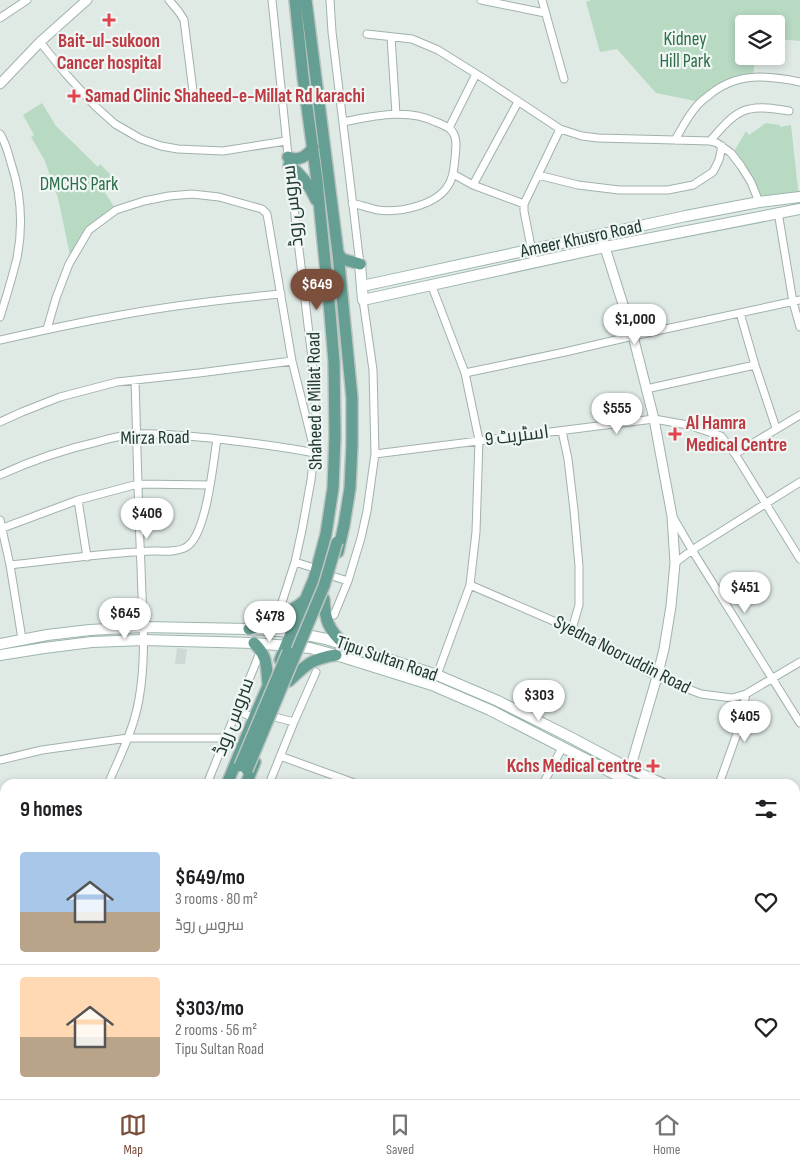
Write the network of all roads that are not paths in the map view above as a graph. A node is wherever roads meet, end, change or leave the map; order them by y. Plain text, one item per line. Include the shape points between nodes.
1 (27, 0) edge
2 (86, 0) edge
3 (169, 0) edge
4 (272, 0) edge
5 (295, 0) edge
6 (306, 0) edge
7 (330, 0) edge
8 (480, 0) edge
9 (542, 0) edge
10 (546, 13) junction
11 (0, 18) edge
12 (367, 34) dead end
13 (391, 37) junction
14 (40, 42) junction
15 (476, 74) junction
16 (564, 78) dead end
17 (800, 82) edge
18 (0, 84) edge
19 (194, 99) dead end
20 (518, 102) junction
21 (790, 111) dead end
22 (396, 114) junction
23 (343, 122) junction
24 (449, 128) junction
25 (560, 129) junction
26 (0, 134) edge
27 (675, 140) junction
28 (286, 141) junction
29 (710, 141) junction
30 (313, 146) junction
31 (722, 146) junction
32 (288, 161) junction
33 (453, 174) junction
34 (538, 175) junction
35 (473, 185) junction
36 (800, 197) edge
37 (759, 202) junction
38 (352, 203) junction
39 (524, 204) junction
40 (320, 209) junction
41 (800, 209) edge
42 (778, 212) junction
43 (601, 235) junction
44 (605, 247) junction
45 (531, 250) junction
46 (338, 253) junction
47 (534, 262) junction
48 (360, 264) junction
49 (341, 279) junction
50 (431, 284) junction
51 (362, 286) junction
52 (281, 294) junction
53 (363, 300) junction
54 (797, 301) edge
55 (740, 313) junction
56 (0, 317) edge
57 (800, 327) edge
58 (47, 329) junction
59 (346, 330) junction
60 (633, 336) junction
61 (0, 340) edge
62 (292, 361) junction
63 (334, 362) junction
64 (755, 365) junction
65 (466, 373) junction
66 (135, 380) junction
67 (646, 389) junction
68 (800, 414) edge
69 (654, 419) junction
70 (0, 422) edge
71 (776, 428) junction
72 (562, 431) junction
73 (136, 434) junction
74 (217, 439) junction
75 (479, 440) junction
76 (315, 453) junction
77 (375, 454) junction
78 (735, 454) junction
79 (0, 475) edge
80 (800, 482) edge
81 (138, 484) junction
82 (210, 486) junction
83 (78, 500) junction
84 (766, 504) junction
85 (672, 516) junction
86 (1, 526) edge
87 (333, 541) junction
88 (692, 550) junction
89 (140, 552) junction
90 (87, 557) junction
91 (800, 559) edge
92 (295, 562) junction
93 (675, 563) junction
94 (10, 565) junction
95 (317, 569) junction
96 (332, 576) junction
97 (348, 581) junction
98 (470, 585) junction
99 (307, 598) junction
100 (324, 599) junction
101 (334, 615) dead end
102 (280, 618) junction
103 (143, 627) junction
104 (294, 627) junction
105 (249, 628) junction
106 (572, 628) junction
107 (310, 630) junction
108 (22, 640) junction
109 (143, 640) junction
110 (0, 644) edge
111 (344, 644) junction
112 (288, 645) junction
113 (257, 646) junction
114 (304, 647) junction
115 (336, 655) junction
116 (0, 656) edge
117 (280, 662) junction
118 (800, 662) edge
119 (296, 666) junction
120 (316, 672) dead end
121 (437, 675) junction
122 (657, 678) junction
123 (773, 679) junction
124 (289, 681) junction
125 (268, 684) junction
126 (746, 694) junction
127 (236, 710) junction
128 (274, 716) junction
129 (254, 718) junction
130 (294, 722) junction
131 (800, 723) edge
132 (568, 736) junction
133 (128, 738) junction
134 (225, 738) junction
135 (562, 748) junction
136 (280, 756) junction
137 (0, 760) edge
138 (243, 768) junction
139 (630, 768) junction
140 (110, 779) edge
141 (209, 779) edge
142 (230, 779) edge
143 (235, 779) edge
144 (242, 779) edge
145 (248, 779) edge
146 (272, 779) edge
147 (343, 779) edge
148 (546, 779) edge
149 (620, 779) edge
150 (653, 779) edge
151 (722, 779) edge

1 - 11 street
2 - 14 street
3 - 19 street via 184,20
4 - 28 street, سروس روڈ
5 - 30 main road, Shaheed e Millat Road
6 - 46 main road, Shaheed e Millat Road
7 - 23 street
8 - 10 street
9 - 10 street
10 - 16 street
12 - 13 street
13 - 15 street via 412,39 438,50
13 - 22 street
14 - 18 street
14 - 28 street via 95,106 115,124 141,139 162,146 222,151
15 - 20 street
15 - 24 street
17 - 27 street via 753,77 721,86 696,107
20 - 25 street
20 - 35 street
21 - 29 street via 748,109 738,113
22 - 23 street
22 - 24 street via 428,118
23 - 38 street
24 - 33 street via 456,140
25 - 27 street via 598,138
25 - 34 street
26 - 56 street via 14,171 20,230 17,258
27 - 29 street
28 - 32 street, سروس روڈ
29 - 31 street
30 - 32 main road via 303,157
30 - 40 main road, Shaheed e Millat Road
31 - 34 street via 713,172 693,185 668,190 619,190 578,185
31 - 37 street via 741,166
32 - 40 main road via 304,179
32 - 76 street, سروس روڈ via 312,359 317,429
33 - 35 street
33 - 38 street via 444,190 425,204 378,210
34 - 39 street
35 - 39 street
36 - 37 main road, Ameer Khusro Road
37 - 43 main road, Ameer Khusro Road
38 - 48 street
39 - 45 street
40 - 63 main road, Shaheed e Millat Road
41 - 42 main road, Ameer Khusro Road
42 - 44 main road, Ameer Khusro Road
42 - 54 street
43 - 44 street
43 - 45 main road, Ameer Khusro Road
44 - 47 main road, Ameer Khusro Road
44 - 60 street
45 - 47 street
45 - 51 main road, Ameer Khusro Road
46 - 48 main road via 342,259
46 - 49 main road, Shaheed e Millat Road
47 - 50 main road, Ameer Khusro Road
48 - 49 main road
48 - 51 main road
49 - 59 main road, Shaheed e Millat Road
50 - 53 main road, Ameer Khusro Road
50 - 65 street
51 - 53 main road
52 - 58 street via 220,300
52 - 58 street via 267,214 262,209 219,197 169,196 116,210 89,230 69,264
52 - 62 street
53 - 77 street via 373,370
54 - 55 street
54 - 57 street
55 - 60 street
55 - 64 street
58 - 61 street
59 - 87 main road via 343,339 347,475 343,510
59 - 96 main road, Shaheed e Millat Road via 352,398 350,488
60 - 65 street
60 - 67 street
62 - 66 street
62 - 76 street
63 - 87 main road via 339,372 340,453
63 - 95 main road, Shaheed e Millat Road via 334,488
64 - 67 street
64 - 71 street
65 - 75 street
66 - 70 street via 60,397
66 - 73 street
67 - 69 street
68 - 71 street
69 - 72 street, اسٹریٹ 9
69 - 78 street, اسٹریٹ 9 via 688,425 721,436
69 - 85 street
71 - 78 street
72 - 75 street, اسٹریٹ 9
72 - 106 street via 579,566 579,605
73 - 74 street, Mirza Road
73 - 79 street, Mirza Road via 69,448
73 - 81 street
74 - 76 street, Mirza Road
74 - 82 street
75 - 77 street, اسٹریٹ 9
75 - 98 street via 476,532
76 - 92 street, سروس روڈ
77 - 97 street via 365,520
78 - 84 street, اسٹریٹ 9
80 - 84 street
81 - 82 street
81 - 83 street
81 - 89 street
82 - 89 street via 198,532 188,546 179,550
83 - 86 street
83 - 90 street
84 - 88 street
84 - 91 street, اسٹریٹ 9
85 - 88 street
85 - 93 street
86 - 94 street
87 - 138 main road, bridge
88 - 93 street
88 - 123 street
89 - 90 street
89 - 103 street
90 - 94 street
92 - 95 street
92 - 102 street, سروس روڈ
93 - 122 street via 671,606
94 - 108 street
95 - 99 main road, Shaheed e Millat Road
96 - 97 street
96 - 100 main road, Shaheed e Millat Road
97 - 101 street
98 - 106 street, Syedna Nooruddin Road
98 - 121 street
99 - 102 main road
99 - 104 main road, Shaheed e Millat Road
100 - 107 main road, Shaheed e Millat Road
100 - 111 main road via 327,622
102 - 105 main road
103 - 105 main road
103 - 108 main road via 90,630
103 - 109 street
104 - 105 main road
104 - 107 main road
104 - 112 main road, Shaheed e Millat Road
106 - 122 street, Syedna Nooruddin Road
107 - 111 main road, Tipu Sultan Road
107 - 114 main road, Shaheed e Millat Road
108 - 110 main road
109 - 113 main road, Tipu Sultan Road
109 - 116 main road, Tipu Sultan Road via 92,642
109 - 133 street via 139,698
111 - 121 main road, Tipu Sultan Road
112 - 113 main road, Tipu Sultan Road
112 - 114 main road, Tipu Sultan Road
112 - 117 main road, Shaheed e Millat Road
113 - 125 main road via 266,658
113 - 127 street, سروس روڈ
114 - 115 main road, Tipu Sultan Road
114 - 119 main road, Shaheed e Millat Road
115 - 124 main road via 312,661
115 - 135 main road, Tipu Sultan Road via 432,686 490,710
117 - 119 main road via 286,659
117 - 125 main road, Shaheed e Millat Road
118 - 123 street, Syedna Nooruddin Road
119 - 124 main road, Shaheed e Millat Road
120 - 130 street
121 - 132 main road, Tipu Sultan Road
122 - 126 street, Syedna Nooruddin Road via 701,694 732,698
122 - 139 street
123 - 126 street, Syedna Nooruddin Road
123 - 131 street
124 - 128 main road, Shaheed e Millat Road
125 - 129 main road, Shaheed e Millat Road
126 - 151 street
127 - 129 street
127 - 134 street, سروس روڈ
128 - 130 street
128 - 145 main road, Shaheed e Millat Road
129 - 142 main road, Shaheed e Millat Road
130 - 136 street
132 - 135 main road
132 - 139 main road, Tipu Sultan Road
133 - 134 street
133 - 137 street via 42,750
133 - 140 street
134 - 141 street, سروس روڈ
135 - 148 street
135 - 149 main road, Tipu Sultan Road
136 - 146 street
136 - 147 street
138 - 143 main road
138 - 144 main road
139 - 150 main road, Tipu Sultan Road

